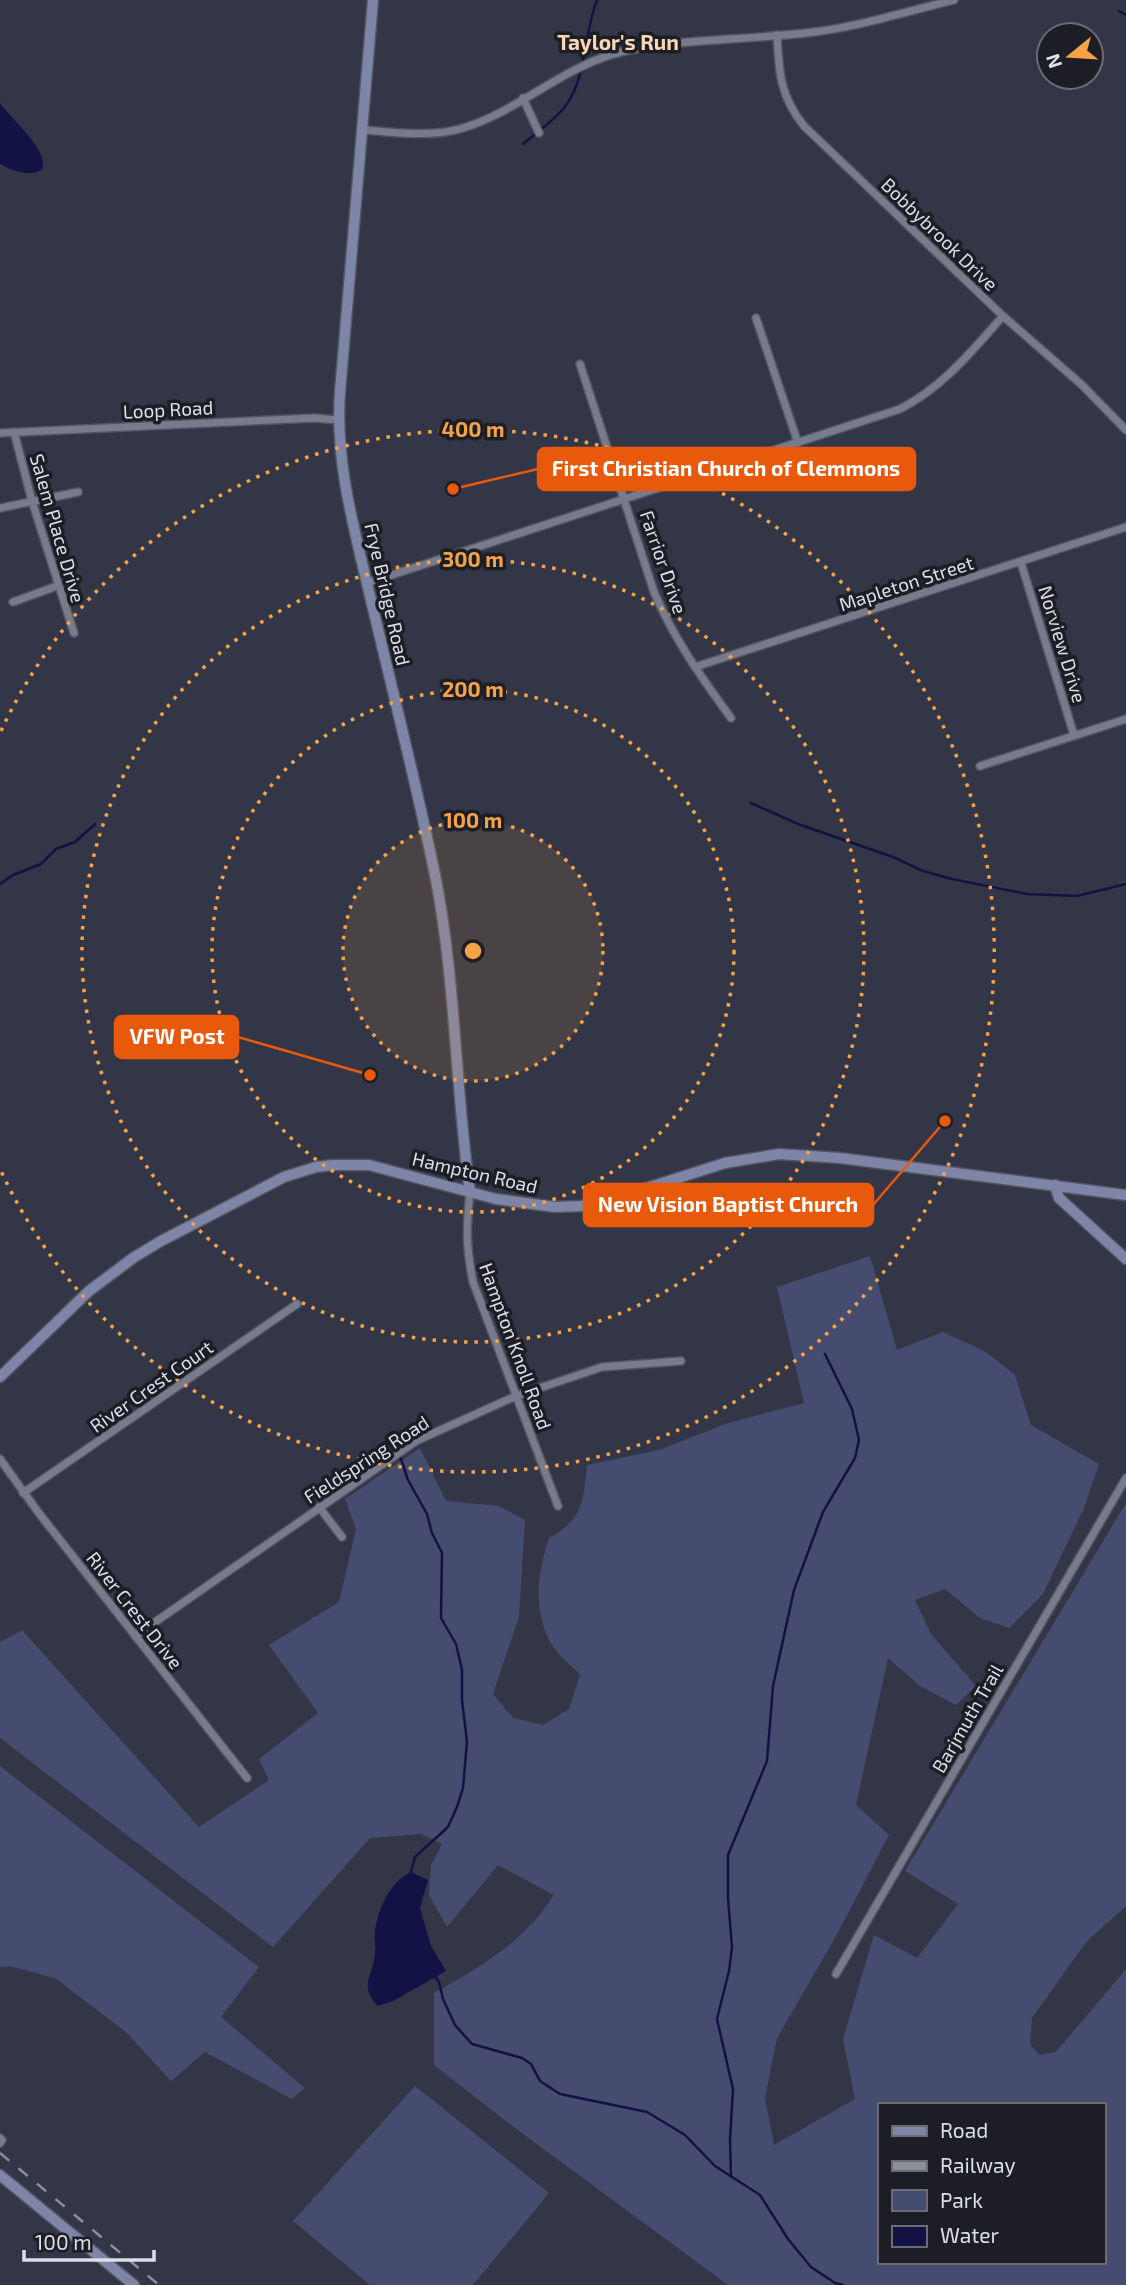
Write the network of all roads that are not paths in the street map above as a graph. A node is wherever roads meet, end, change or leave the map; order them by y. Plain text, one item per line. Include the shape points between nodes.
1 (373, 0) edge
2 (954, 0) edge
3 (777, 35) junction
4 (523, 99) junction
5 (363, 130) junction
6 (539, 133) dead end
7 (1003, 316) junction
8 (756, 318) dead end
9 (580, 364) dead end
10 (338, 420) junction
11 (1126, 430) edge
12 (15, 432) junction
13 (0, 433) edge
14 (798, 443) junction
15 (78, 492) dead end
16 (32, 500) junction
17 (625, 500) junction
18 (0, 508) edge
19 (1126, 527) edge
20 (1021, 563) junction
21 (367, 583) junction
22 (57, 586) junction
23 (13, 602) dead end
24 (74, 633) dead end
25 (695, 667) junction
26 (731, 718) dead end
27 (1126, 719) edge
28 (1074, 735) junction
29 (980, 766) dead end
30 (1055, 1185) junction
31 (470, 1192) junction
32 (1126, 1195) edge
33 (1126, 1259) edge
34 (297, 1304) dead end
35 (681, 1361) dead end
36 (0, 1377) edge
37 (516, 1396) junction
38 (0, 1459) edge
39 (1126, 1478) edge
40 (23, 1493) junction
41 (558, 1506) dead end
42 (320, 1507) junction
43 (342, 1538) dead end
44 (135, 1636) junction
45 (247, 1778) dead end
46 (836, 1974) dead end
47 (0, 2138) edge
48 (0, 2143) edge
49 (0, 2175) edge
50 (134, 2285) edge

1 - 5 street, Frye Bridge Road
2 - 3 street via 834,29
3 - 4 street via 623,52 573,70
3 - 7 street, Bobbybrook Drive via 783,90 804,127
4 - 5 street via 480,122 451,131
4 - 6 street
5 - 10 street, Frye Bridge Road
7 - 11 street, Bobbybrook Drive
7 - 14 street via 952,373 916,401
8 - 14 street
9 - 17 street, Farrior Drive
10 - 12 street, Loop Road
10 - 21 street, Frye Bridge Road via 344,479
12 - 13 street, Loop Road
12 - 16 street, Salem Place Drive
14 - 17 street
15 - 16 street
16 - 18 street
16 - 22 street, Salem Place Drive
17 - 21 street
17 - 25 street, Farrior Drive via 654,592 677,642
19 - 20 street, Mapleton Street
20 - 25 street, Mapleton Street
20 - 28 street, Norview Drive
21 - 31 street, Frye Bridge Road via 436,879
22 - 23 street
22 - 24 street, Salem Place Drive
25 - 26 street, Farrior Drive
27 - 28 street
28 - 29 street
30 - 31 street, Hampton Road via 779,1154 725,1163 582,1206 528,1205
30 - 32 street, Hampton Road
30 - 33 street via 1059,1198
31 - 36 street, Hampton Road via 350,1164 316,1167 284,1177 116,1269
31 - 37 street, Hampton Knoll Road via 466,1248 473,1282
34 - 40 street, River Crest Court
35 - 37 street, Fieldspring Road via 602,1367
37 - 41 street, Hampton Knoll Road
37 - 42 street, Fieldspring Road via 416,1441
38 - 40 street, River Crest Drive
39 - 46 street, Barjmuth Trail
40 - 44 street, River Crest Drive
42 - 43 street
42 - 44 street, Fieldspring Road
44 - 45 street, River Crest Drive
47 - 48 street
49 - 50 street

